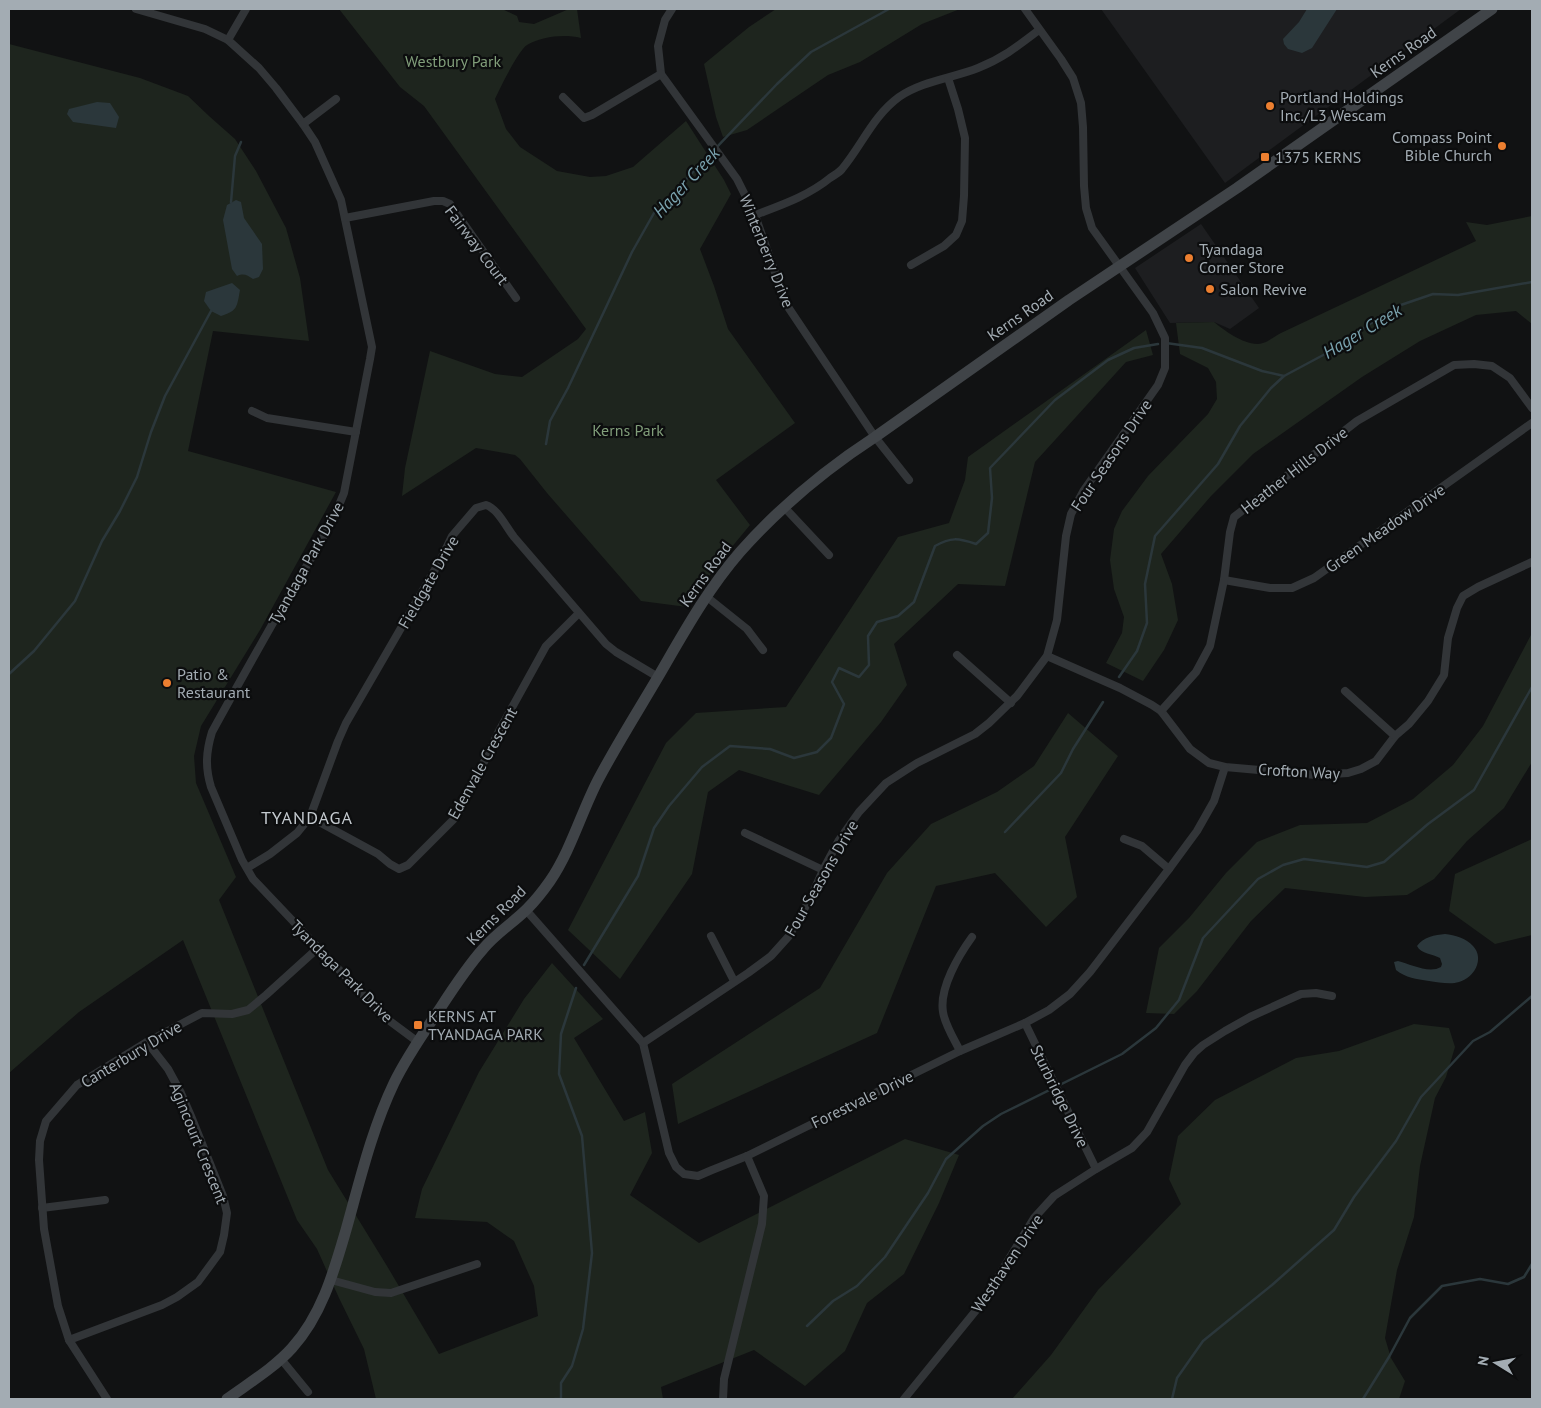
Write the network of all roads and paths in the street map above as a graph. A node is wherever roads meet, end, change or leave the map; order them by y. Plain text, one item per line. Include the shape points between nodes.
1 (136, 9) edge
2 (246, 9) edge
3 (672, 9) edge
4 (1025, 9) edge
5 (1492, 9) edge
6 (1039, 30) junction
7 (228, 40) junction
8 (661, 74) junction
9 (948, 78) junction
10 (563, 97) dead end
11 (336, 99) dead end
12 (303, 124) junction
13 (755, 215) junction
14 (345, 218) junction
15 (911, 265) dead end
16 (1119, 266) junction
17 (516, 298) dead end
18 (1532, 408) edge
19 (252, 411) dead end
20 (1532, 423) edge
21 (356, 432) junction
22 (875, 437) junction
23 (909, 480) dead end
24 (785, 508) junction
25 (829, 555) dead end
26 (1532, 562) edge
27 (1224, 580) junction
28 (707, 597) junction
29 (579, 613) junction
30 (763, 650) dead end
31 (957, 655) dead end
32 (1046, 656) junction
33 (658, 677) junction
34 (1345, 691) dead end
35 (1010, 702) junction
36 (1161, 712) junction
37 (1395, 736) junction
38 (1225, 767) junction
39 (310, 817) junction
40 (745, 833) dead end
41 (1124, 839) dead end
42 (247, 868) junction
43 (1169, 869) junction
44 (823, 870) junction
45 (526, 910) junction
46 (710, 936) dead end
47 (972, 937) dead end
48 (318, 948) junction
49 (734, 981) junction
50 (1332, 996) dead end
51 (1026, 1023) junction
52 (147, 1042) junction
53 (418, 1042) junction
54 (643, 1043) junction
55 (960, 1051) junction
56 (746, 1156) junction
57 (1096, 1169) junction
58 (105, 1200) dead end
59 (42, 1208) junction
60 (477, 1264) dead end
61 (331, 1280) junction
62 (69, 1340) junction
63 (281, 1359) junction
64 (308, 1392) dead end
65 (107, 1399) edge
66 (227, 1399) edge
67 (723, 1399) edge
68 (904, 1399) edge

1 - 7 street, Tyandaga Park Drive via 196,26
2 - 7 street
3 - 8 street, Winterberry Drive via 665,20 658,46
4 - 6 street
5 - 16 street, Kerns Road via 1244,183
6 - 9 street via 1001,58
6 - 16 street via 1073,78 1081,103 1086,208 1092,228
7 - 12 street, Tyandaga Park Drive via 259,68
8 - 10 street via 584,118
8 - 13 street, Winterberry Drive via 737,179
9 - 13 street via 900,97 874,122 841,170 820,186
9 - 15 street via 965,138 962,221 956,235 944,246
11 - 12 street
12 - 14 street, Tyandaga Park Drive via 333,181
13 - 22 street, Winterberry Drive via 786,304
14 - 17 street, Fairway Court via 434,201 450,204
14 - 21 street, Tyandaga Park Drive via 372,347
16 - 22 street, Kerns Road
16 - 32 street, Four Seasons Drive via 1153,314 1165,338 1165,368 1158,385 1084,490 1071,514 1057,620
18 - 27 street, Heather Hills Drive via 1510,378 1492,366 1454,365 1357,421 1234,517
19 - 21 street via 266,418
20 - 27 street, Green Meadow Drive via 1314,578 1292,588 1270,588
21 - 42 street, Tyandaga Park Drive via 338,509 231,696 207,748 210,787
22 - 23 street, Winterberry Drive
22 - 24 street, Kerns Road via 844,457
24 - 25 street
24 - 28 street, Kerns Road via 739,553
26 - 37 street, Crofton Way via 1463,596 1448,638 1444,675 1428,701
27 - 36 street, Heather Hills Drive via 1210,646 1196,672
28 - 30 street via 747,629
28 - 33 street, Kerns Road
29 - 33 street, Fieldgate Drive via 606,644
29 - 39 street, Edenvale Crescent via 546,646 457,816 408,865 399,868 390,864 378,854
29 - 39 street, Fieldgate Drive via 496,511 486,505 476,508 452,536 346,722
31 - 35 street
32 - 35 street, Four Seasons Drive
32 - 36 street, Crofton Way via 1120,688
33 - 45 street, Kerns Road via 597,782 561,862
34 - 37 street
35 - 44 street, Four Seasons Drive via 975,734 917,763 886,783 859,812
36 - 38 street, Crofton Way via 1190,749 1209,763
37 - 38 street, Crofton Way via 1376,761 1348,773 1316,774
38 - 43 street, Forestvale Drive via 1214,801
39 - 42 street, Fieldgate Drive via 296,833
40 - 44 street
41 - 43 street via 1142,846
42 - 48 street, Tyandaga Park Drive via 253,879
43 - 51 street, Forestvale Drive via 1070,994
44 - 49 street, Four Seasons Drive via 789,936 771,956
45 - 53 street, Kerns Road via 483,948
45 - 54 street, Forestvale Drive
46 - 49 street
47 - 55 street via 960,954 944,990 943,1011
48 - 52 street, Canterbury Drive via 248,1010 232,1014 202,1013
48 - 53 street, Tyandaga Park Drive via 382,1016
49 - 54 street, Four Seasons Drive
50 - 57 street, Westhaven Drive via 1302,994 1203,1044 1185,1065 1147,1132 1132,1148
51 - 55 street, Forestvale Drive
51 - 57 street, Sturbridge Drive
52 - 59 street, Canterbury Drive via 77,1085 46,1121 40,1140 39,1160
52 - 62 street, Agincourt Crescent via 180,1093 223,1196 227,1213 220,1252 198,1282 177,1297
53 - 61 street, Kerns Road via 382,1110
54 - 56 street, Forestvale Drive via 669,1153 676,1167 684,1174 698,1176
55 - 56 street, Forestvale Drive
56 - 67 street via 764,1196 762,1224 724,1378
57 - 68 street, Westhaven Drive via 1054,1196 1034,1218 982,1302
58 - 59 street
59 - 62 street, Canterbury Drive via 58,1306
60 - 61 street via 391,1293
61 - 63 street, Kerns Road via 315,1314 295,1345
62 - 65 street, Canterbury Drive
63 - 64 street
63 - 66 street, Kerns Road

